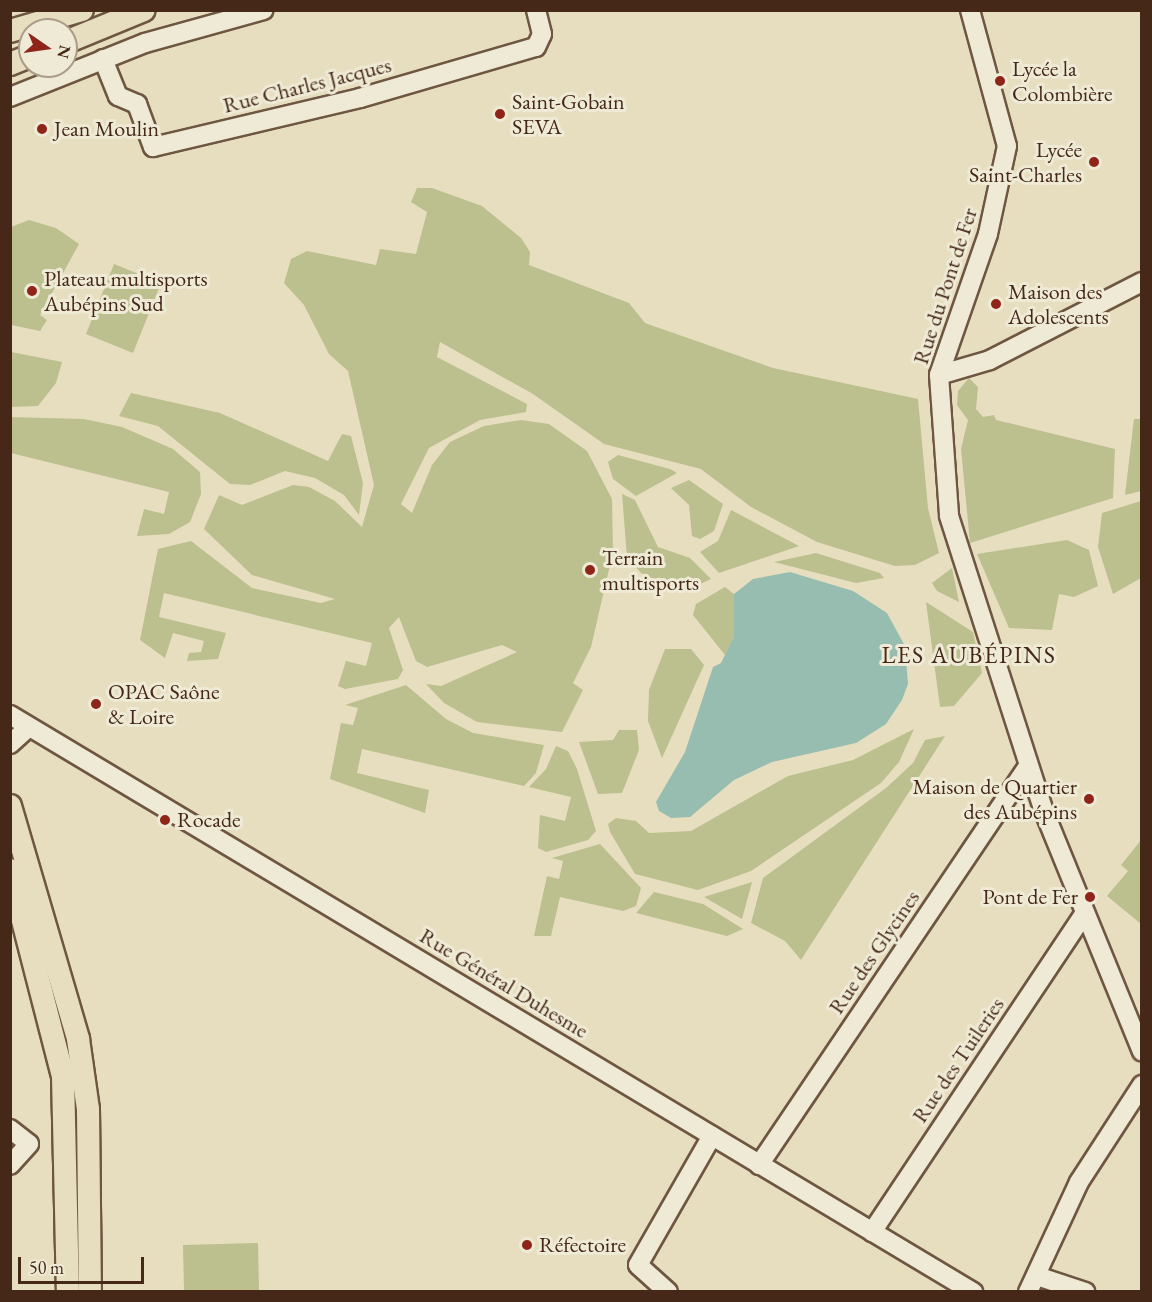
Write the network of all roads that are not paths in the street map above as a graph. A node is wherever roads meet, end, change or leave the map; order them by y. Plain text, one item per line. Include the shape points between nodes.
1 (82, 10) edge
2 (144, 10) edge
3 (264, 10) edge
4 (536, 10) edge
5 (970, 10) edge
6 (10, 31) edge
7 (78, 37) edge
8 (103, 58) junction
9 (10, 97) edge
10 (1142, 282) edge
11 (939, 375) junction
12 (10, 715) edge
13 (29, 727) junction
14 (10, 744) edge
15 (1028, 766) junction
16 (10, 806) edge
17 (10, 870) edge
18 (1084, 914) junction
19 (1142, 1052) edge
20 (1142, 1085) edge
21 (10, 1129) edge
22 (712, 1136) junction
23 (10, 1165) edge
24 (759, 1165) junction
25 (872, 1232) junction
26 (1033, 1284) edge
27 (68, 1292) edge
28 (90, 1292) edge
29 (668, 1292) edge
30 (973, 1292) edge
31 (1085, 1292) edge

1 - 6 main road
2 - 7 main road
3 - 8 street
4 - 8 street, Rue Charles Jacques via 542,34 536,47 360,98 153,147 137,104 118,96
5 - 11 street, Rue du Pont de Fer via 1006,146 988,234
8 - 9 street
10 - 11 street via 990,360
11 - 15 street, Rue du Pont de Fer via 950,516
12 - 13 street, Rue Général Duhesme
13 - 14 street
13 - 22 street, Rue Général Duhesme
15 - 18 street, Rue du Pont de Fer
15 - 24 street, Rue des Glycines
16 - 28 main road via 78,1039 87,1109
17 - 27 main road via 63,1076
18 - 19 street, Rue du Pont de Fer
18 - 25 street, Rue des Tuileries
20 - 26 street via 1079,1182
21 - 23 street via 28,1143
22 - 24 street, Rue Général Duhesme
22 - 29 street via 638,1265
24 - 25 street, Rue Général Duhesme
25 - 30 street, Rue Général Duhesme
26 - 31 street

